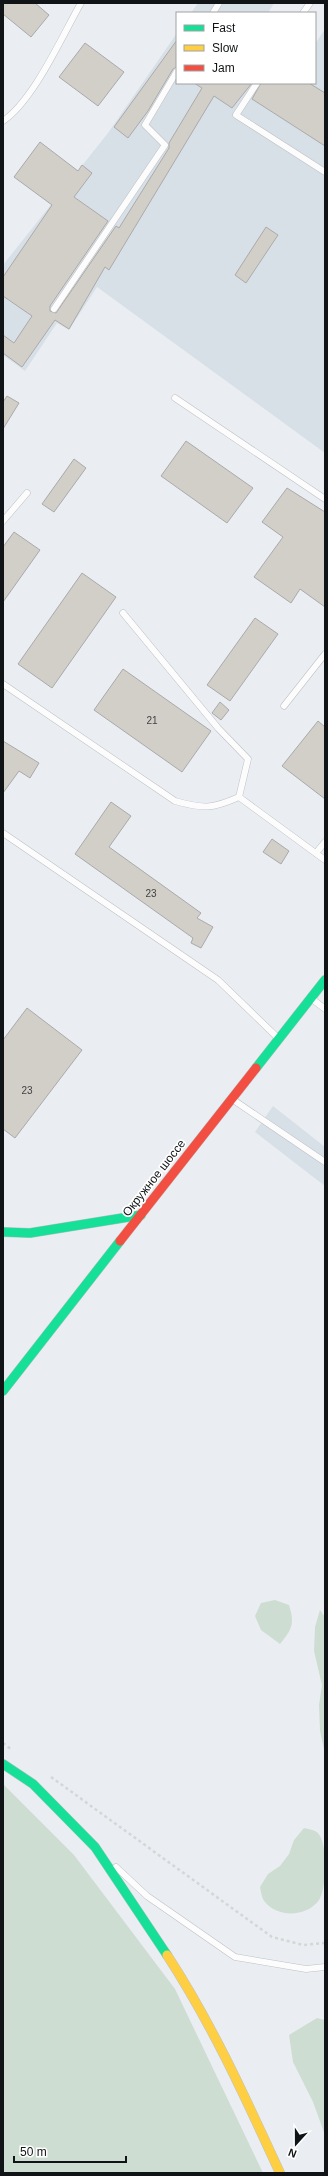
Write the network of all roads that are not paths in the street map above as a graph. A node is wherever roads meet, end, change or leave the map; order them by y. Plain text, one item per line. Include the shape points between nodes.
1 (81, 3) edge
2 (219, 3) edge
3 (310, 3) edge
4 (214, 12) edge
5 (304, 12) edge
6 (176, 73) edge
7 (256, 84) edge
8 (3, 121) edge
9 (325, 172) edge
10 (54, 309) dead end
11 (175, 398) dead end
12 (26, 493) dead end
13 (325, 499) edge
14 (3, 521) edge
15 (123, 613) dead end
16 (325, 654) edge
17 (3, 684) edge
18 (284, 706) dead end
19 (239, 797) junction
20 (3, 833) edge
21 (325, 842) edge
22 (316, 853) junction
23 (325, 860) edge
24 (325, 980) edge
25 (311, 999) junction
26 (325, 1009) edge
27 (279, 1039) junction
28 (231, 1098) junction
29 (325, 1162) edge
30 (142, 1215) junction
31 (3, 1232) edge
32 (3, 1391) edge
33 (3, 1764) edge
34 (95, 1847) junction
35 (325, 1967) edge
36 (280, 2173) edge

1 - 8 lane via 34,87 12,115
2 - 4 lane
3 - 5 lane
6 - 10 lane via 145,125 165,146
7 - 9 lane via 236,115
11 - 13 lane
12 - 14 lane
15 - 19 lane via 218,728 248,759
16 - 18 lane
17 - 19 lane via 175,801 206,807 218,806
19 - 22 lane
20 - 27 lane via 218,980
21 - 22 lane
22 - 23 lane
24 - 25 street, Окружное шоссе
25 - 26 lane
25 - 27 street, Окружное шоссе
27 - 28 street, Окружное шоссе
28 - 29 lane
28 - 30 street, Окружное шоссе
30 - 31 street via 30,1233
30 - 32 street, Окружное шоссе
33 - 34 street via 33,1784
34 - 35 lane via 147,1896 235,1957 306,1969
34 - 36 street via 181,1977 230,2065

